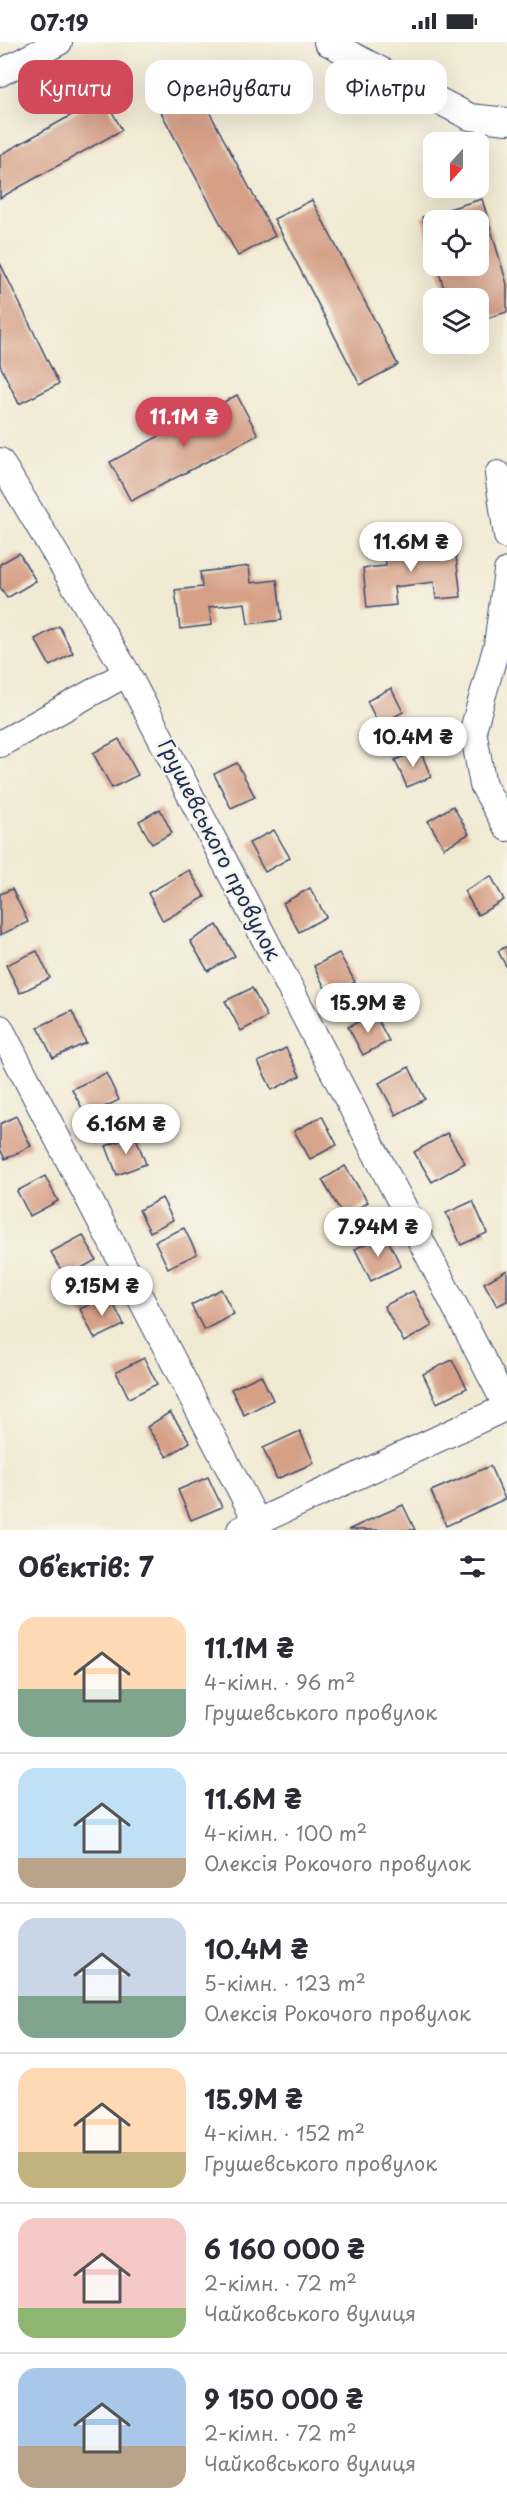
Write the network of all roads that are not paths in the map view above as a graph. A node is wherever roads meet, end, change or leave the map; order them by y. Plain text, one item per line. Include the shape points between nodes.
1 (59, 42) edge
2 (327, 42) edge
3 (0, 73) edge
4 (507, 121) edge
5 (0, 461) edge
6 (498, 474) dead end
7 (507, 536) edge
8 (507, 571) edge
9 (127, 673) junction
10 (0, 744) edge
11 (507, 828) edge
12 (0, 1028) edge
13 (507, 1407) edge
14 (249, 1526) edge

1 - 3 street
2 - 4 street via 470,117
5 - 9 street, Грушевського провулок
6 - 7 street
8 - 11 street via 497,645 472,730 483,785
9 - 10 street
9 - 13 street, Грушевського провулок
12 - 14 street
13 - 14 street

